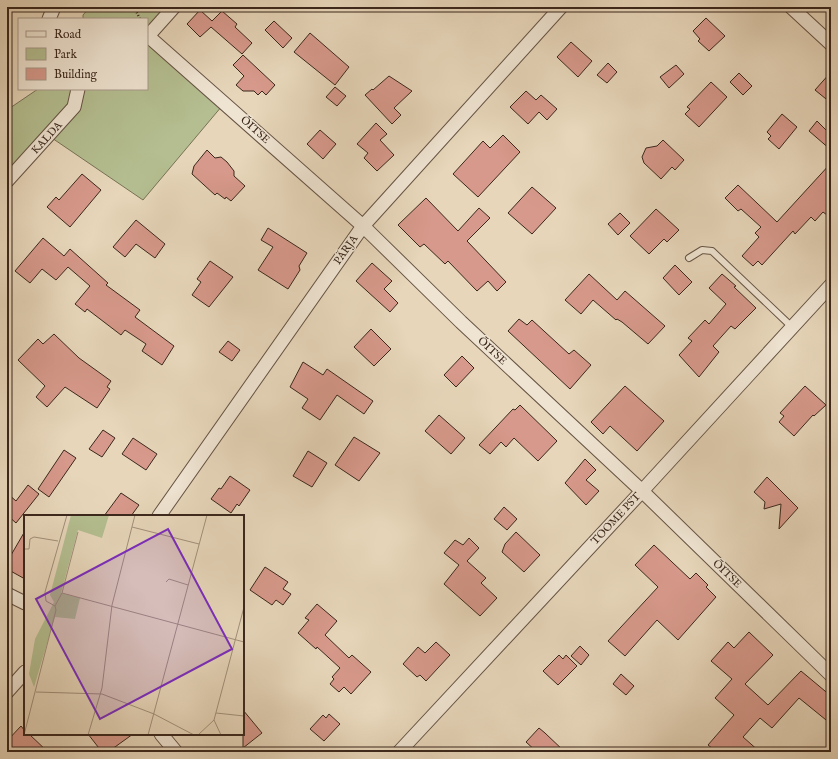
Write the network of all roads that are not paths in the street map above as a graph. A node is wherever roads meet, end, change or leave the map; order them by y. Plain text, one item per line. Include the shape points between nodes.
1 (54, 7) edge
2 (174, 7) edge
3 (561, 7) edge
4 (791, 7) edge
5 (49, 18) edge
6 (148, 36) edge
7 (831, 44) edge
8 (78, 90) edge
9 (7, 182) edge
10 (362, 226) junction
11 (689, 258) dead end
12 (831, 284) edge
13 (792, 327) junction
14 (642, 491) junction
15 (160, 515) edge
16 (7, 594) edge
17 (24, 602) edge
18 (24, 673) edge
19 (831, 675) edge
20 (7, 692) edge
21 (162, 735) edge
22 (176, 752) edge
23 (399, 752) edge

1 - 5 street
2 - 6 street
3 - 10 street, PÄRJA
4 - 7 street
6 - 10 street, ÕITSE
8 - 9 street, KALDA via 74,107
10 - 14 street, ÕITSE
10 - 15 street, PÄRJA
11 - 13 lane via 702,250 712,251
12 - 13 street, TOOME PST
13 - 14 street, TOOME PST
14 - 19 street, ÕITSE
14 - 23 street, TOOME PST
16 - 17 street
18 - 20 street
21 - 22 street

